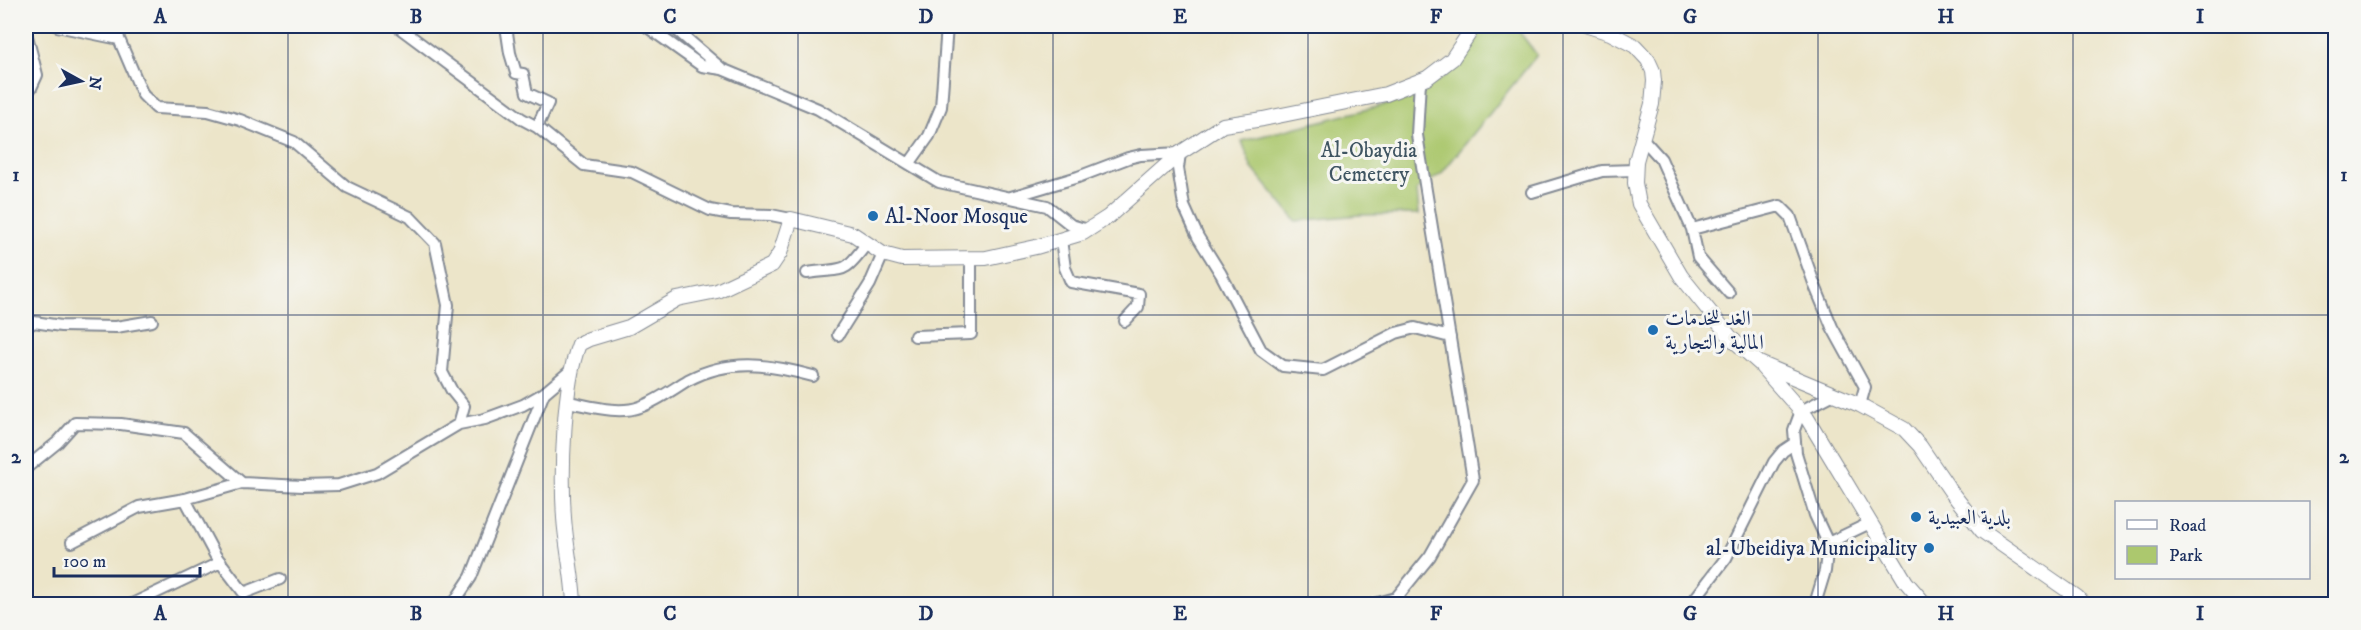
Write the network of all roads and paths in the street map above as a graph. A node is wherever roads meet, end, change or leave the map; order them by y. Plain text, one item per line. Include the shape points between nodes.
1 (57, 26) edge
2 (117, 26) edge
3 (397, 26) edge
4 (506, 26) edge
5 (646, 26) edge
6 (672, 26) edge
7 (947, 26) edge
8 (1474, 26) edge
9 (1588, 26) edge
10 (26, 32) edge
11 (119, 39) junction
12 (722, 69) junction
13 (1420, 81) junction
14 (26, 89) edge
15 (537, 127) junction
16 (1642, 138) junction
17 (1180, 153) junction
18 (909, 164) junction
19 (1636, 170) junction
20 (1532, 192) dead end
21 (1011, 197) junction
22 (791, 219) junction
23 (1692, 229) junction
24 (1088, 230) junction
25 (1061, 240) junction
26 (867, 243) junction
27 (883, 254) junction
28 (972, 259) junction
29 (807, 273) dead end
30 (1728, 293) dead end
31 (152, 321) dead end
32 (1125, 321) dead end
33 (26, 327) edge
34 (838, 335) dead end
35 (915, 336) dead end
36 (1450, 337) junction
37 (1759, 363) junction
38 (570, 371) junction
39 (813, 376) dead end
40 (544, 393) junction
41 (1832, 395) junction
42 (568, 402) junction
43 (1860, 405) junction
44 (1801, 411) junction
45 (459, 424) junction
46 (1795, 443) junction
47 (26, 468) edge
48 (242, 483) junction
49 (185, 499) junction
50 (1869, 523) junction
51 (72, 542) dead end
52 (1828, 543) junction
53 (221, 562) junction
54 (280, 579) dead end
55 (1400, 601) edge
56 (132, 604) edge
57 (453, 604) edge
58 (574, 604) edge
59 (1374, 604) edge
60 (1691, 604) edge
61 (1815, 604) edge
62 (1925, 604) edge
63 (2084, 604) edge

1 - 11 street
2 - 11 street
3 - 15 street
4 - 15 street via 513,63 516,72 523,74 527,93 548,103
5 - 12 street via 702,66
6 - 12 street
7 - 18 street via 941,107
8 - 13 street via 1452,59
9 - 16 street via 1635,46 1648,60 1653,71 1652,104
10 - 14 street via 37,75 31,88
11 - 45 street via 143,95 156,108 208,111 294,142 347,187 410,217 435,243 448,305 442,372 464,406
12 - 18 street via 818,110
13 - 17 street via 1376,96 1223,125
13 - 36 street via 1417,135
15 - 22 street via 584,165 632,172 710,210
16 - 19 street
16 - 23 street via 1661,159
17 - 21 street via 1128,158
17 - 24 street
17 - 36 street via 1178,168 1184,206 1198,237 1261,350 1283,366 1323,370 1396,333 1415,328
18 - 21 street via 939,182
19 - 20 street via 1602,171
19 - 37 street via 1639,204 1681,276 1731,338
21 - 24 street via 1047,206 1071,225
22 - 26 street via 853,234
22 - 38 street via 772,265 717,291 677,299 629,327 579,344
23 - 30 street via 1698,257
23 - 43 street via 1780,206 1791,216 1832,327 1865,387
24 - 25 street
25 - 28 street
25 - 32 street via 1071,282 1139,294 1138,307
26 - 27 street
26 - 29 street via 851,265 838,271
27 - 28 street via 902,259
27 - 34 street via 870,284
28 - 35 street via 971,334
31 - 33 street via 116,327 34,322
36 - 55 street via 1473,480
37 - 41 street
37 - 44 street
38 - 40 street
38 - 42 street
39 - 42 street via 775,365 727,366 691,379 639,408 611,410
40 - 45 street via 485,419
40 - 57 street via 471,577
41 - 43 street
41 - 44 street
42 - 58 street via 564,517
43 - 63 street via 1905,429 1982,531
44 - 46 street via 1794,430
44 - 50 street
45 - 48 street via 377,473 339,485
46 - 52 street via 1815,515
46 - 60 street via 1774,462 1726,558
47 - 48 street via 75,423 121,424 184,433
48 - 49 street
49 - 51 street via 139,507
49 - 53 street
50 - 52 street
50 - 62 street via 1906,582
52 - 61 street
53 - 54 street via 244,593
53 - 56 street
55 - 59 street

